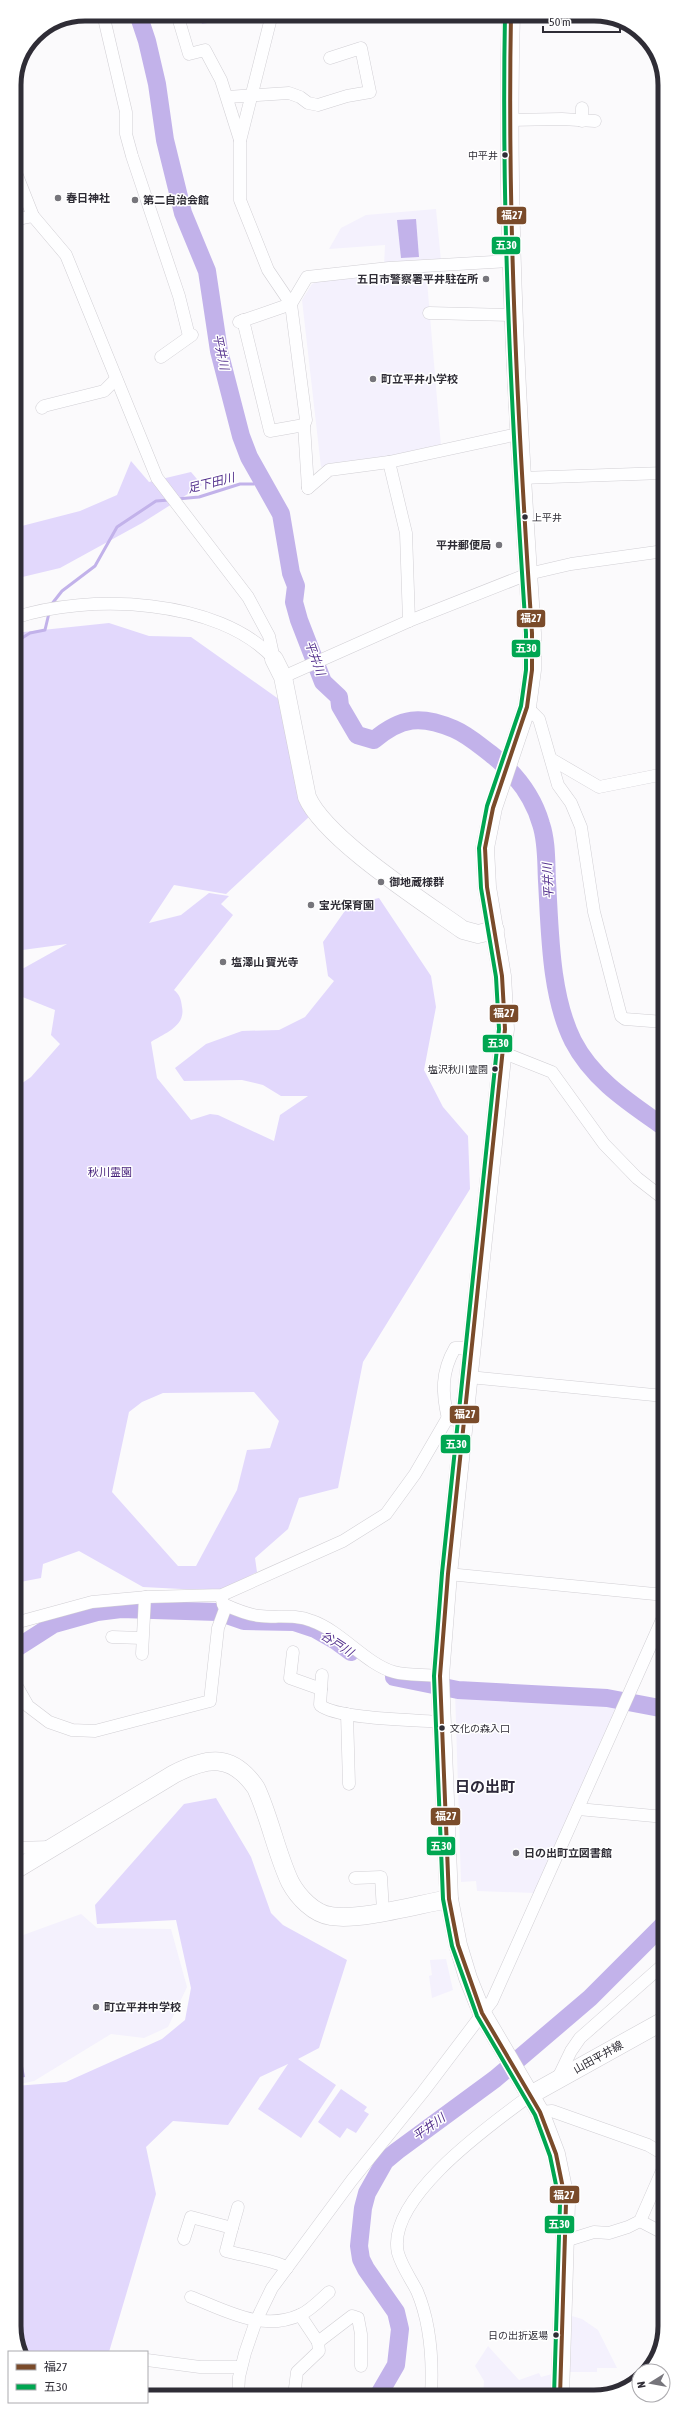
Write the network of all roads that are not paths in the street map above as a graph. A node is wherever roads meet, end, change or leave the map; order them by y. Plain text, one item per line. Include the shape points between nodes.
1 (105, 21) edge
2 (179, 21) edge
3 (270, 21) edge
4 (511, 21) edge
5 (330, 58) dead end
6 (252, 96) junction
7 (227, 97) junction
8 (582, 108) dead end
9 (509, 120) junction
10 (582, 121) junction
11 (595, 121) dead end
12 (240, 141) junction
13 (21, 186) edge
14 (33, 216) junction
15 (21, 219) edge
16 (511, 261) junction
17 (290, 304) junction
18 (429, 313) dead end
19 (513, 315) junction
20 (161, 357) dead end
21 (116, 378) junction
22 (42, 408) dead end
23 (304, 425) junction
24 (518, 434) junction
25 (389, 462) junction
26 (658, 473) edge
27 (521, 478) junction
28 (658, 552) edge
29 (528, 574) junction
30 (21, 616) edge
31 (409, 621) junction
32 (274, 659) junction
33 (290, 674) junction
34 (527, 707) junction
35 (550, 759) junction
36 (658, 775) edge
37 (495, 930) junction
38 (658, 1022) edge
39 (504, 1053) junction
40 (658, 1194) edge
41 (472, 1348) junction
42 (469, 1377) junction
43 (658, 1395) edge
44 (456, 1420) junction
45 (448, 1574) junction
46 (658, 1594) edge
47 (222, 1600) junction
48 (145, 1601) junction
49 (21, 1621) edge
50 (658, 1629) edge
51 (112, 1637) dead end
52 (142, 1638) junction
53 (292, 1652) dead end
54 (142, 1654) dead end
55 (322, 1675) dead end
56 (440, 1676) junction
57 (321, 1689) junction
58 (21, 1694) edge
59 (347, 1714) junction
60 (441, 1722) junction
61 (349, 1784) dead end
62 (578, 1809) junction
63 (658, 1816) edge
64 (53, 1847) junction
65 (21, 1848) edge
66 (21, 1866) edge
67 (355, 1878) dead end
68 (449, 1899) junction
69 (383, 1911) junction
70 (658, 1969) edge
71 (482, 2013) junction
72 (658, 2024) edge
73 (557, 2080) junction
74 (529, 2090) junction
75 (540, 2112) junction
76 (658, 2151) edge
77 (658, 2180) edge
78 (238, 2207) dead end
79 (640, 2220) junction
80 (232, 2228) junction
81 (658, 2230) edge
82 (184, 2239) dead end
83 (565, 2241) junction
84 (287, 2268) junction
85 (329, 2292) dead end
86 (191, 2297) dead end
87 (300, 2315) junction
88 (256, 2321) junction
89 (318, 2342) junction
90 (148, 2360) edge
91 (362, 2366) dead end
92 (241, 2367) junction
93 (239, 2390) edge
94 (295, 2390) edge
95 (431, 2390) edge
96 (560, 2390) edge

1 - 20 street via 126,112 126,134 132,156 191,336
2 - 7 street via 189,54 205,50
3 - 6 street
4 - 9 main road
5 - 6 street via 361,48 370,92 318,105 289,93
6 - 7 street
6 - 12 street
7 - 12 street
8 - 10 street
9 - 10 street
9 - 16 main road
10 - 11 street
12 - 17 street via 240,200 268,270
13 - 14 street
14 - 15 street
14 - 21 street via 66,255
16 - 17 street via 389,268 307,278
16 - 19 main road
17 - 23 street via 302,385 306,420
17 - 23 street via 241,321 270,431
18 - 19 street
19 - 24 main road
21 - 22 street via 104,391
21 - 32 street via 157,478 248,597 269,636
23 - 25 street via 308,488 329,470
24 - 25 street
24 - 27 main road
25 - 31 street via 406,533
26 - 27 street
27 - 29 main road
28 - 29 street via 571,564
29 - 31 street
29 - 34 main road via 532,663
30 - 32 street via 42,610 100,604 174,608 230,627 254,640
31 - 33 street
32 - 33 main road
33 - 37 main road via 307,797 312,809 322,821 389,877 463,930 478,934
34 - 35 street via 539,719
34 - 37 main road via 496,801 485,848 487,886
35 - 36 street via 599,787
35 - 38 street via 558,786 571,803 581,827 594,912 621,1016 625,1020
37 - 39 main road via 505,1001
39 - 40 street via 552,1072 604,1144 637,1178
39 - 41 main road
41 - 42 main road
41 - 44 street via 455,1348 447,1362 443,1378 443,1398
42 - 43 street
42 - 44 main road
44 - 45 main road
44 - 47 street via 386,1514 343,1541
45 - 46 street
45 - 56 main road
47 - 48 street
47 - 56 street via 237,1611 259,1616 290,1616 311,1620 350,1643 381,1666 395,1672
47 - 58 street via 224,1610 218,1628 210,1700 102,1729 72,1730 48,1722 28,1706
48 - 49 street via 92,1602
48 - 52 street
50 - 62 street
51 - 52 street
52 - 54 street
53 - 57 street via 290,1678
55 - 57 street
56 - 60 main road
57 - 59 street via 320,1705 325,1709
59 - 60 street
59 - 61 street
60 - 68 main road
62 - 63 street
62 - 71 street via 495,1996
64 - 65 street
64 - 66 main road
64 - 69 main road via 187,1767 203,1762 227,1762 248,1776 256,1788 291,1883 309,1905 330,1916 350,1917
67 - 69 street via 381,1877
68 - 69 main road
68 - 71 main road via 458,1945
70 - 73 street via 580,2038
71 - 74 main road
71 - 84 street
72 - 73 main road, 山田平井線
73 - 74 main road, 山田平井線
74 - 75 main road
74 - 95 street via 457,2152 408,2210 399,2230 398,2254 417,2291 427,2323
75 - 76 street via 552,2111
75 - 83 main road via 556,2154 561,2176 566,2203
77 - 79 street
78 - 80 street
79 - 81 street
79 - 83 street via 628,2228 609,2234 594,2232
80 - 82 street via 192,2212
80 - 84 street via 226,2251 252,2259 281,2263
83 - 96 main road
84 - 88 street via 272,2288
85 - 87 street
86 - 88 street
87 - 88 street via 265,2323
87 - 89 street
88 - 92 street
89 - 91 street via 352,2316 358,2318
89 - 94 street via 319,2351 297,2372
90 - 92 street via 200,2367
92 - 93 street

